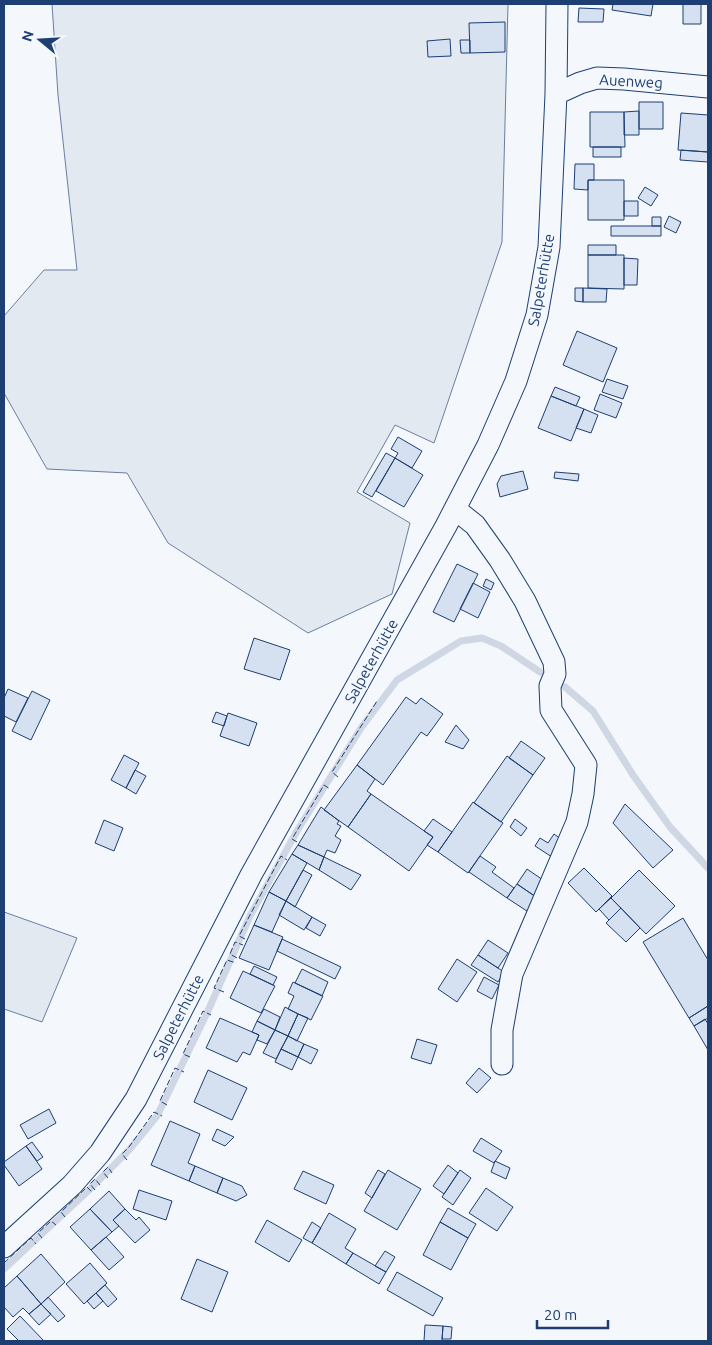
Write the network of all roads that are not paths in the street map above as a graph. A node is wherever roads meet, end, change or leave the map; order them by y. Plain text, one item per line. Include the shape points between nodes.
1 (557, 4) edge
2 (708, 87) edge
3 (556, 94) junction
4 (455, 509) junction
5 (502, 1064) dead end
6 (4, 1247) edge

1 - 3 street, Salpeterhütte
2 - 3 street, Auenweg via 597,78
3 - 4 street, Salpeterhütte via 549,247 538,315 516,381
4 - 5 street via 475,525 525,601 554,662 551,710 586,765 577,822 512,974 502,1030
4 - 6 street, Salpeterhütte via 251,875 136,1099 100,1153 72,1185

